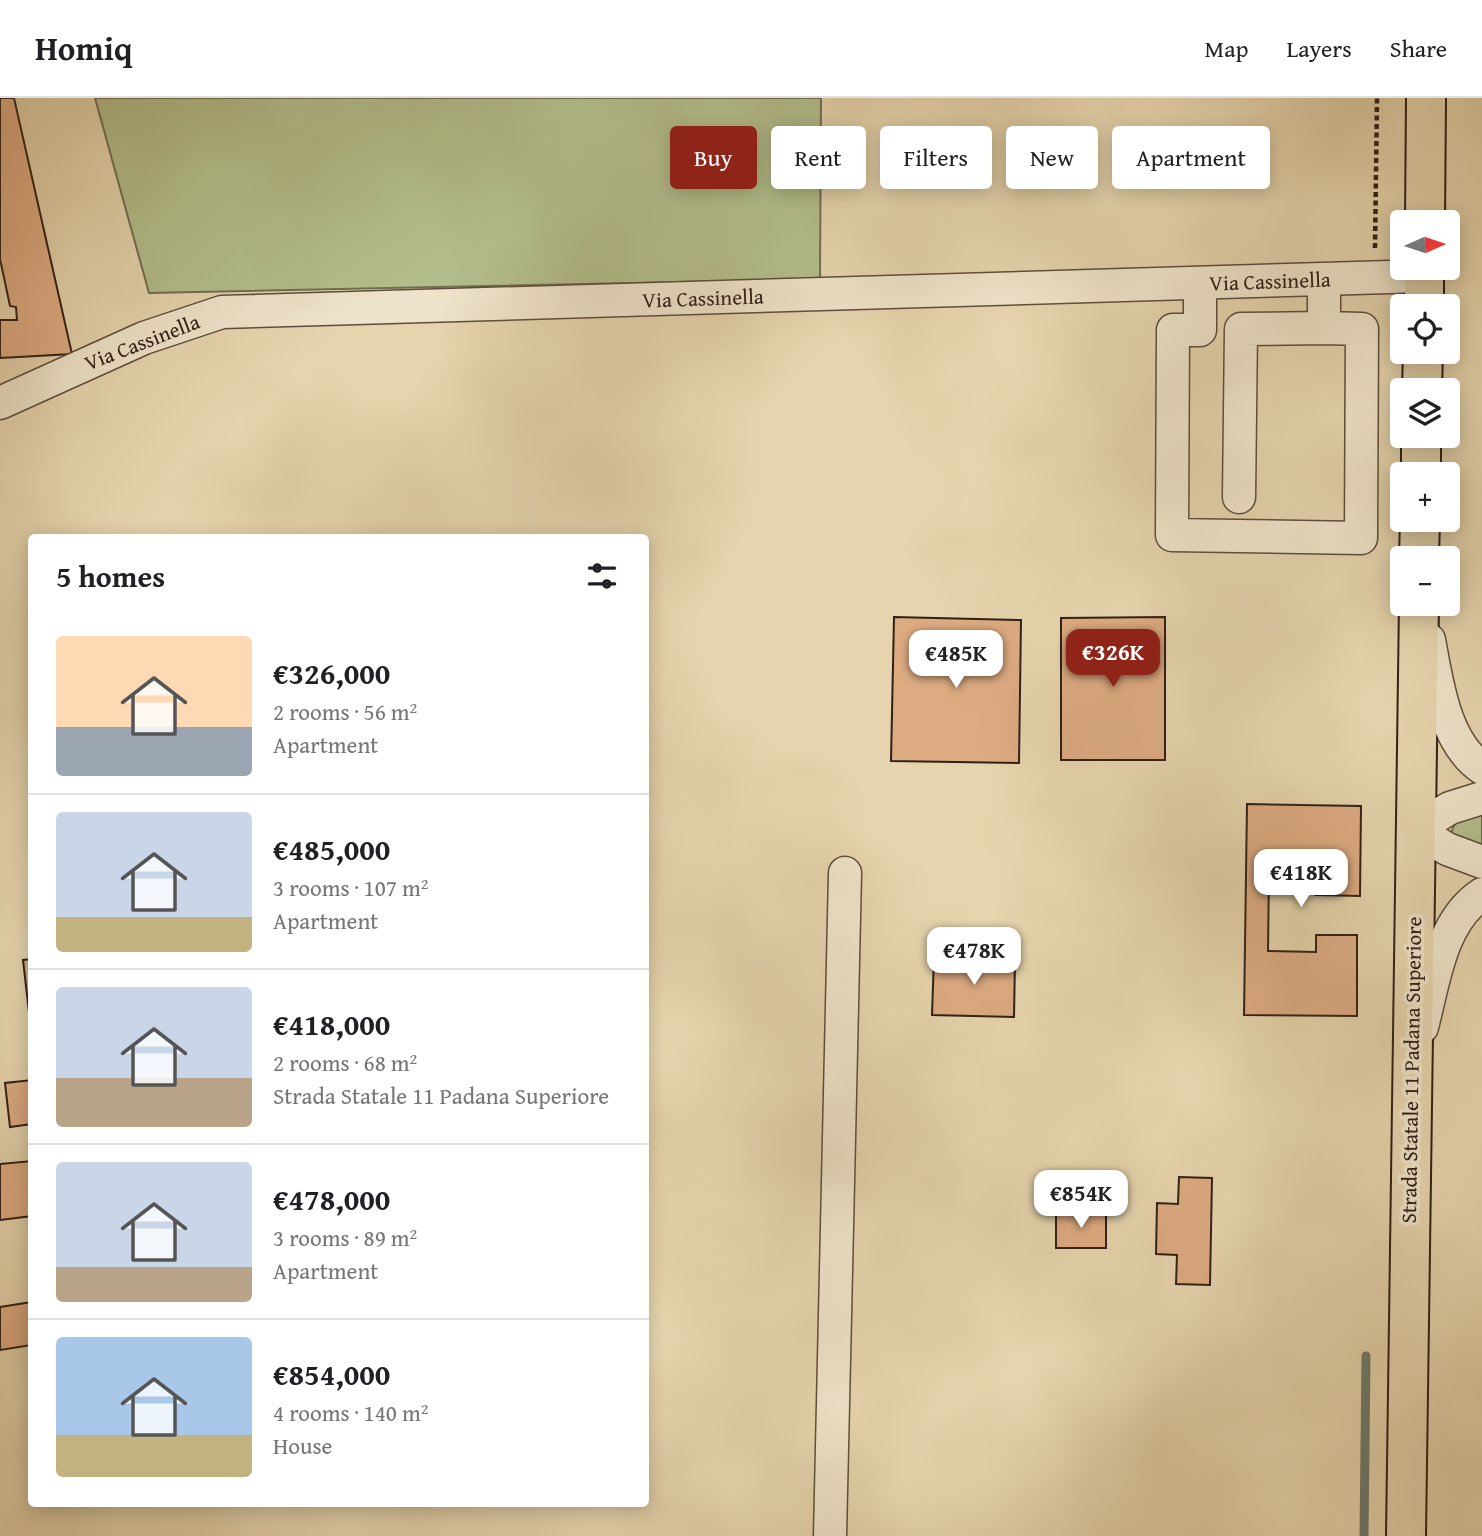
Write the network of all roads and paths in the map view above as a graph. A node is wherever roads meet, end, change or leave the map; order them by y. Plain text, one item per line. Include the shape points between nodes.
1 (1377, 98) edge
2 (1426, 98) edge
3 (1425, 210) edge
4 (1375, 278) junction
5 (1324, 279) junction
6 (1200, 283) junction
7 (1424, 283) edge
8 (1324, 328) junction
9 (1241, 329) junction
10 (1200, 330) junction
11 (0, 403) edge
12 (1239, 498) dead end
13 (1421, 616) edge
14 (1423, 616) edge
15 (1482, 768) edge
16 (1482, 798) edge
17 (1415, 829) junction
18 (1482, 862) edge
19 (845, 873) dead end
20 (1482, 894) edge
21 (1410, 1069) junction
22 (830, 1536) edge
23 (1406, 1536) edge

1 - 4 path
2 - 3 main road
4 - 5 street, Via Cassinella
4 - 7 street, Via Cassinella
5 - 6 street, Via Cassinella
5 - 8 street
6 - 10 street
6 - 11 street, Via Cassinella via 222,312 144,338
8 - 9 street
8 - 10 street via 1362,329 1360,538 1172,535 1173,330
9 - 10 street
9 - 12 street
13 - 17 main road, Strada Statale 11 Padana Superiore
14 - 15 street via 1447,716 1462,748
16 - 17 street via 1450,808
17 - 18 street via 1447,849
17 - 21 main road, Strada Statale 11 Padana Superiore
19 - 22 street
20 - 21 street via 1452,926
21 - 23 main road, Strada Statale 11 Padana Superiore

